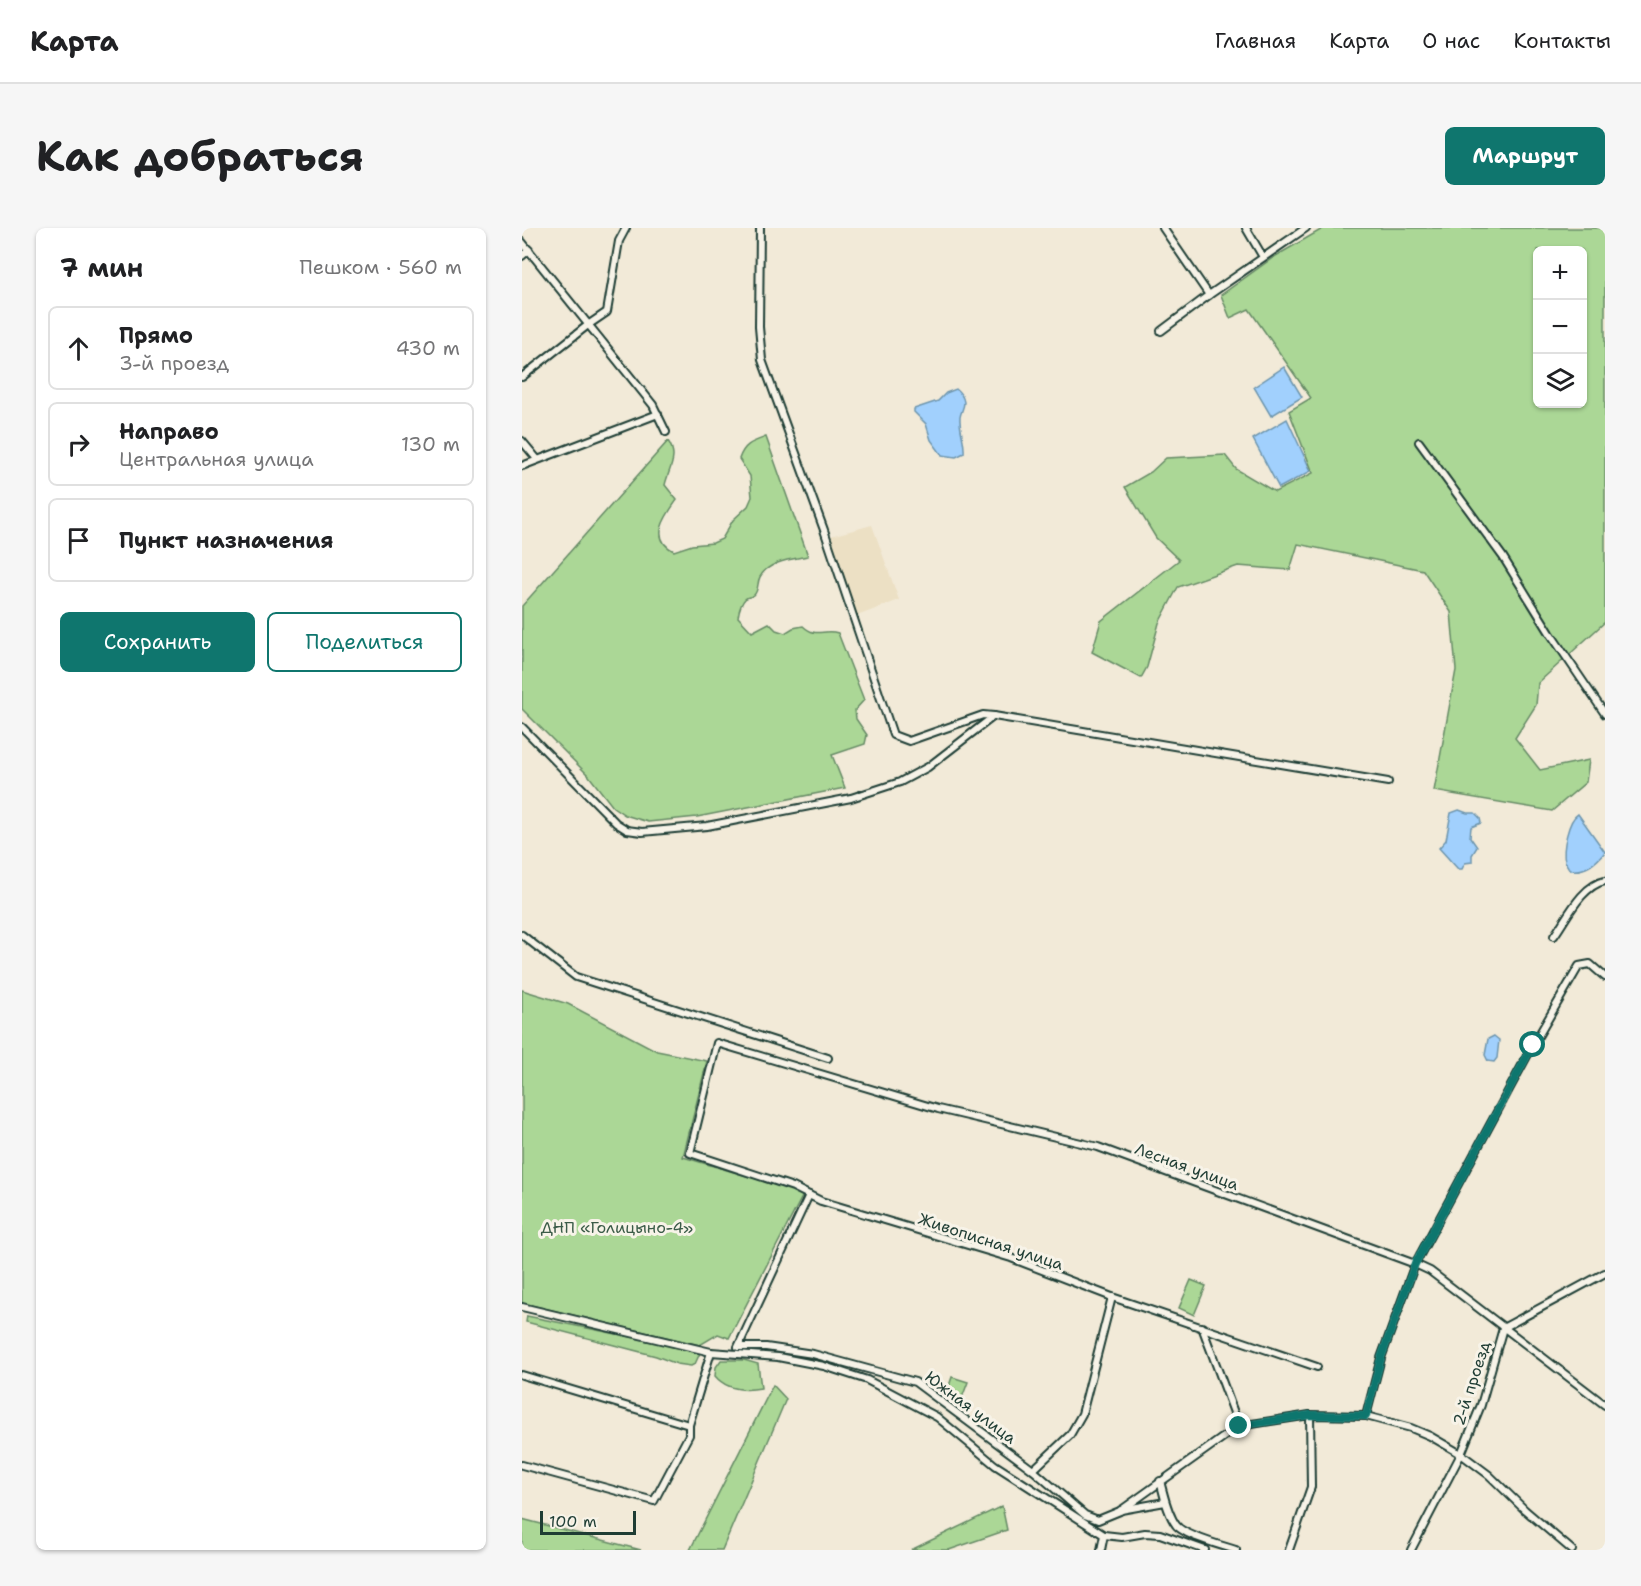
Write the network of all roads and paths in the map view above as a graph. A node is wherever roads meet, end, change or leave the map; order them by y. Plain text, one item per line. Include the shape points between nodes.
1 (626, 228) edge
2 (760, 228) edge
3 (1163, 228) edge
4 (1246, 228) edge
5 (1306, 228) edge
6 (522, 242) edge
7 (529, 250) junction
8 (522, 256) edge
9 (1263, 257) junction
10 (1209, 295) junction
11 (588, 325) junction
12 (1161, 331) dead end
13 (522, 377) edge
14 (658, 414) junction
15 (666, 432) dead end
16 (522, 441) edge
17 (1419, 442) dead end
18 (537, 459) junction
19 (522, 466) edge
20 (1605, 714) edge
21 (994, 716) junction
22 (522, 727) edge
23 (1388, 782) dead end
24 (1605, 881) edge
25 (522, 935) edge
26 (1554, 936) dead end
27 (1605, 977) edge
28 (828, 1058) dead end
29 (690, 1153) joint
30 (809, 1195) junction
31 (1415, 1264) junction
32 (1605, 1273) edge
33 (1112, 1298) junction
34 (522, 1307) edge
35 (1202, 1327) junction
36 (1503, 1328) junction
37 (711, 1352) junction
38 (1317, 1367) dead end
39 (522, 1375) edge
40 (1605, 1405) edge
41 (1310, 1415) junction
42 (1366, 1416) junction
43 (689, 1425) junction
44 (1239, 1426) junction
45 (1461, 1454) junction
46 (522, 1465) edge
47 (1033, 1470) junction
48 (1160, 1481) junction
49 (1165, 1502) junction
50 (1120, 1511) junction
51 (1104, 1535) junction
52 (1101, 1550) edge
53 (1205, 1550) edge
54 (1236, 1550) edge
55 (1290, 1550) edge
56 (1412, 1550) edge
57 (1572, 1550) edge

1 - 11 street via 619,241 607,312
2 - 21 street via 762,360 825,530 893,735 909,741 982,715
3 - 10 street
4 - 9 street
5 - 9 street
6 - 7 street
7 - 8 street
7 - 11 street
9 - 10 street
10 - 12 street
11 - 13 street
11 - 14 street
14 - 15 street
14 - 18 street
16 - 18 street
17 - 20 street via 1503,557
18 - 19 street
21 - 22 street via 928,767 877,790 706,826 642,832 627,830 616,823
21 - 23 street
24 - 26 street via 1578,899
25 - 28 street via 576,977
27 - 31 street via 1590,964 1579,966
29 - 30 street, Живописная улица
29 - 31 street, Лесная улица via 717,1043 938,1109 1098,1147
30 - 33 street, Живописная улица via 1011,1258
30 - 47 street, Южная улица via 738,1347 813,1354 915,1382
31 - 36 street, Лесная улица via 1430,1271
31 - 42 street via 1381,1358
32 - 36 street, 2-й проезд
33 - 35 street, Живописная улица
33 - 47 street via 1082,1414 1070,1435
34 - 37 street
35 - 38 street, Живописная улица
35 - 44 street
36 - 40 street, Лесная улица
36 - 45 street, 2-й проезд via 1481,1405
37 - 43 street
37 - 51 street via 778,1357 867,1380 937,1417 995,1465
39 - 43 street
41 - 42 street
41 - 44 street
41 - 55 street via 1311,1487
42 - 45 street via 1411,1428
43 - 46 street via 689,1435 654,1502
44 - 48 street
45 - 56 street, 2-й проезд
45 - 57 street
47 - 50 street, Южная улица via 1084,1515 1098,1520
48 - 49 street
48 - 50 street
49 - 50 street
49 - 54 street via 1176,1527
51 - 52 street
51 - 53 street via 1160,1534

